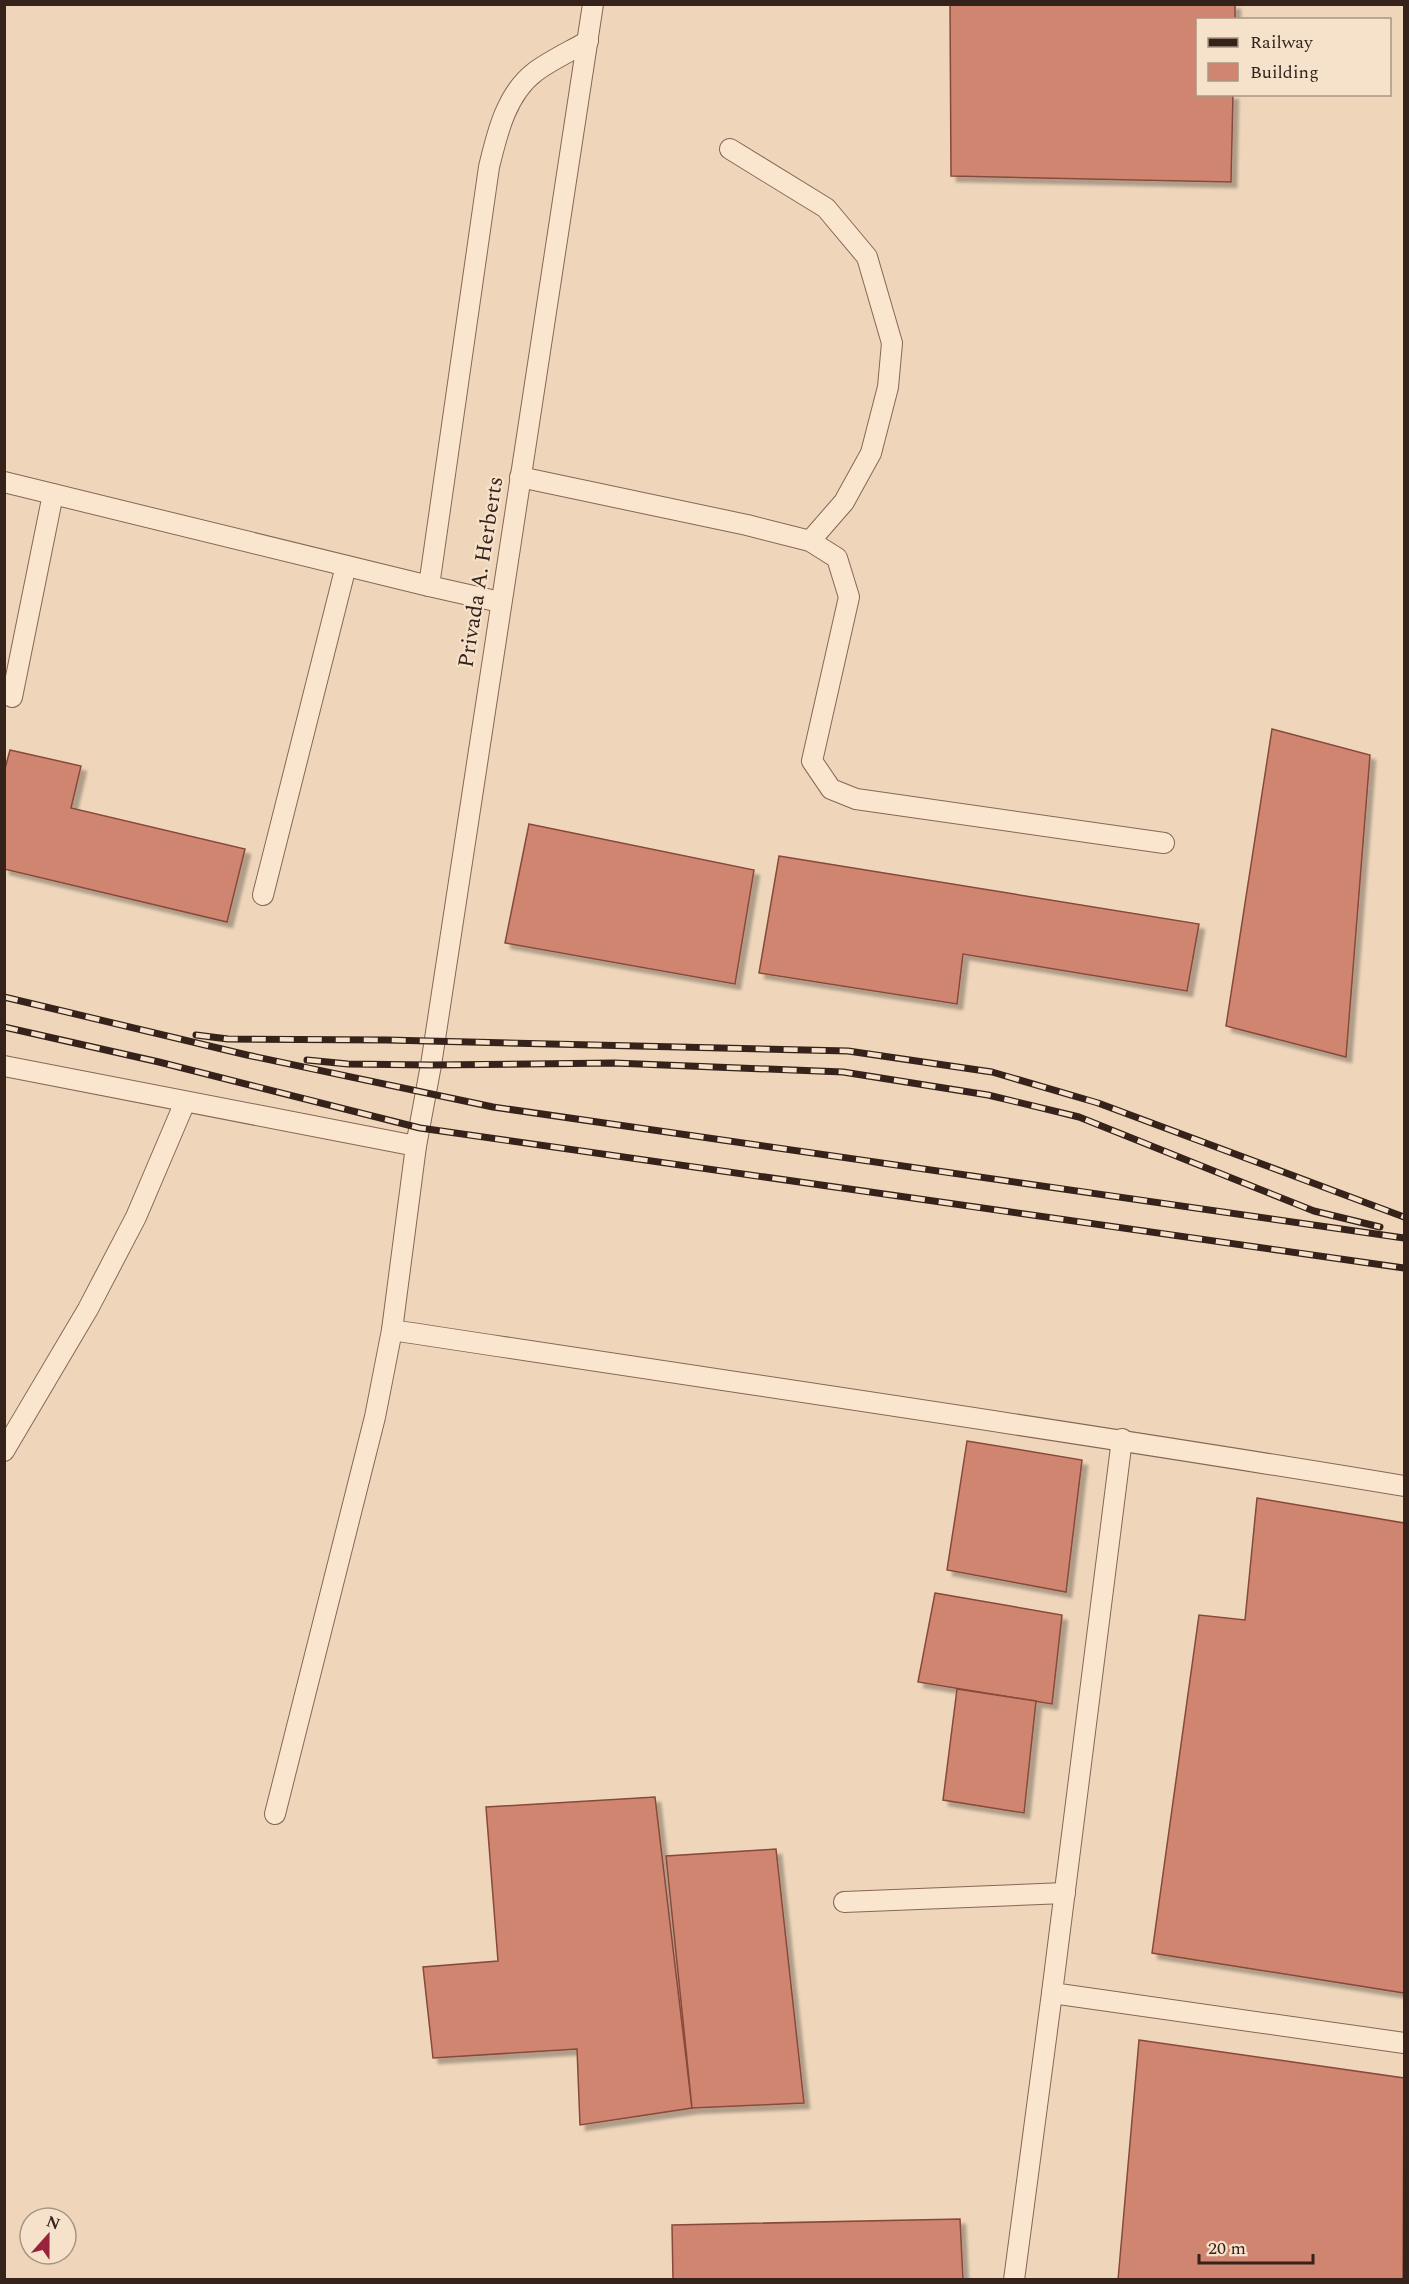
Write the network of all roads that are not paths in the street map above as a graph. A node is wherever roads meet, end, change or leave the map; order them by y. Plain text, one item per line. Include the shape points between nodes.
1 (592, 4) edge
2 (588, 41) junction
3 (730, 149) dead end
4 (520, 477) junction
5 (4, 482) edge
6 (53, 494) junction
7 (810, 541) junction
8 (346, 566) junction
9 (429, 586) junction
10 (501, 602) junction
11 (12, 697) dead end
12 (1164, 843) dead end
13 (263, 895) dead end
14 (4, 1066) edge
15 (185, 1102) junction
16 (416, 1146) junction
17 (392, 1330) junction
18 (1122, 1439) junction
19 (4, 1451) edge
20 (1404, 1486) edge
21 (276, 1814) dead end
22 (1065, 1893) junction
23 (844, 1902) dead end
24 (1052, 1993) junction
25 (1404, 2043) edge
26 (1014, 2280) edge

1 - 2 lane, Privada A. Herberts
2 - 4 lane, Privada A. Herberts
2 - 9 lane via 534,73 513,98 498,131 489,167
3 - 7 lane via 826,208 867,258 892,343 888,387 871,453 844,502
4 - 7 lane
4 - 10 lane, Privada A. Herberts
5 - 6 lane
6 - 8 lane
6 - 11 lane
7 - 12 lane via 837,558 849,597 812,761 831,789 856,799
8 - 9 lane
8 - 13 lane
9 - 10 lane
10 - 16 lane, Privada A. Herberts
14 - 15 lane
15 - 16 lane
15 - 19 lane via 136,1216 88,1310
16 - 17 lane, Privada A. Herberts
17 - 18 lane
17 - 21 lane, Privada A. Herberts via 375,1417
18 - 20 lane
18 - 22 lane
22 - 23 lane
22 - 24 lane
24 - 25 lane
24 - 26 lane

